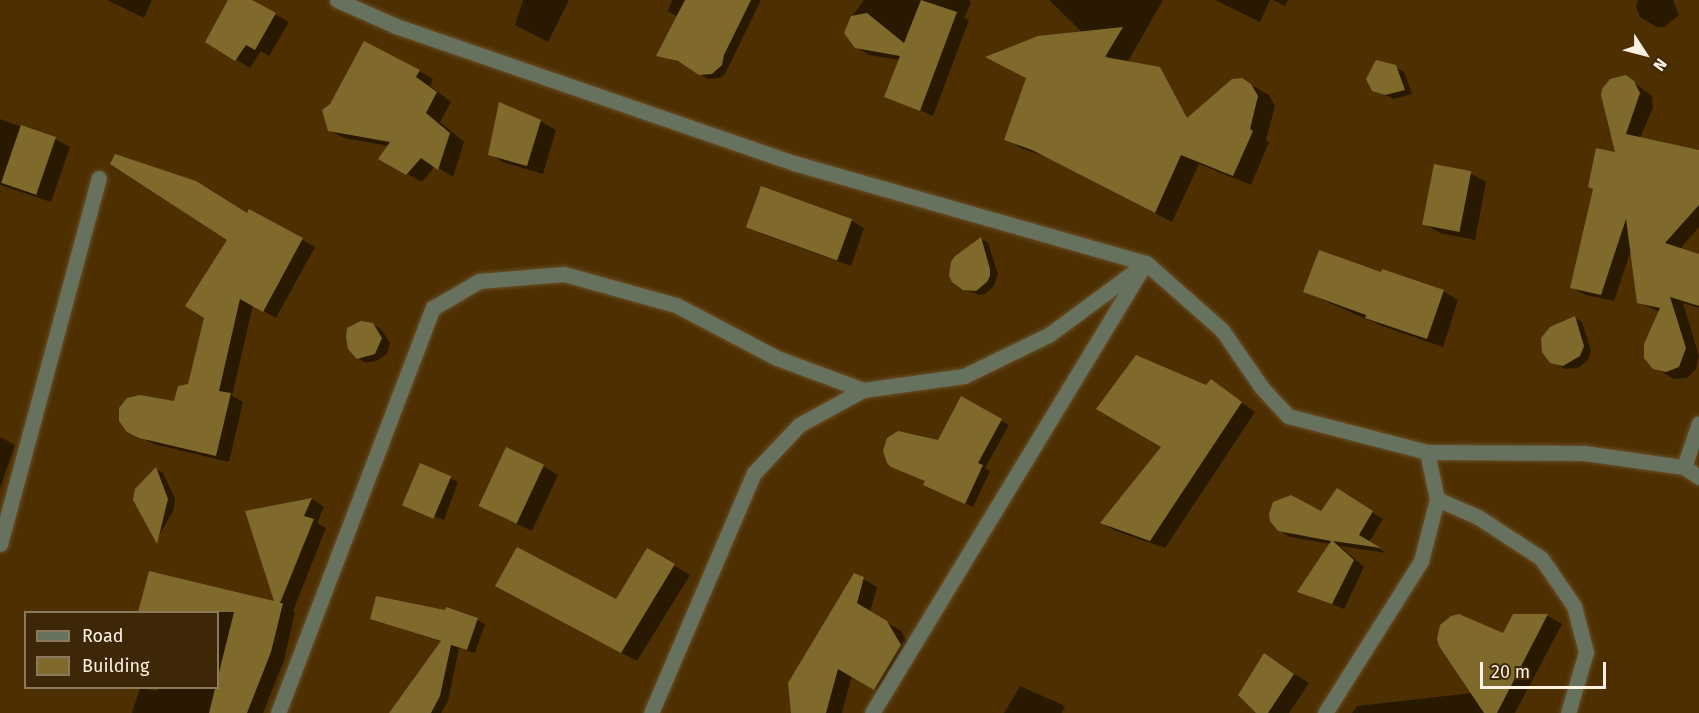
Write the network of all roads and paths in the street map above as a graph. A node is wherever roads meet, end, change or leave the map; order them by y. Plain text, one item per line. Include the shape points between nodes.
1 (338, 0) edge
2 (99, 178) dead end
3 (1146, 263) junction
4 (863, 390) junction
5 (1699, 423) edge
6 (1427, 452) junction
7 (1684, 467) junction
8 (1699, 477) edge
9 (1437, 499) junction
10 (0, 544) edge
11 (278, 713) edge
12 (651, 713) edge
13 (872, 713) edge
14 (1325, 713) edge
15 (1568, 713) edge

1 - 3 street via 396,26 794,163
2 - 10 street
3 - 4 street via 1050,334 964,376
3 - 6 street via 1222,330 1262,388 1288,416
3 - 13 street
4 - 11 street via 777,358 676,305 564,274 479,281 433,308
4 - 12 street via 799,425 754,473
5 - 7 street
6 - 7 street via 1584,453
6 - 9 street
7 - 8 street
9 - 14 street via 1421,561
9 - 15 street via 1478,517 1541,558 1574,606 1586,652

